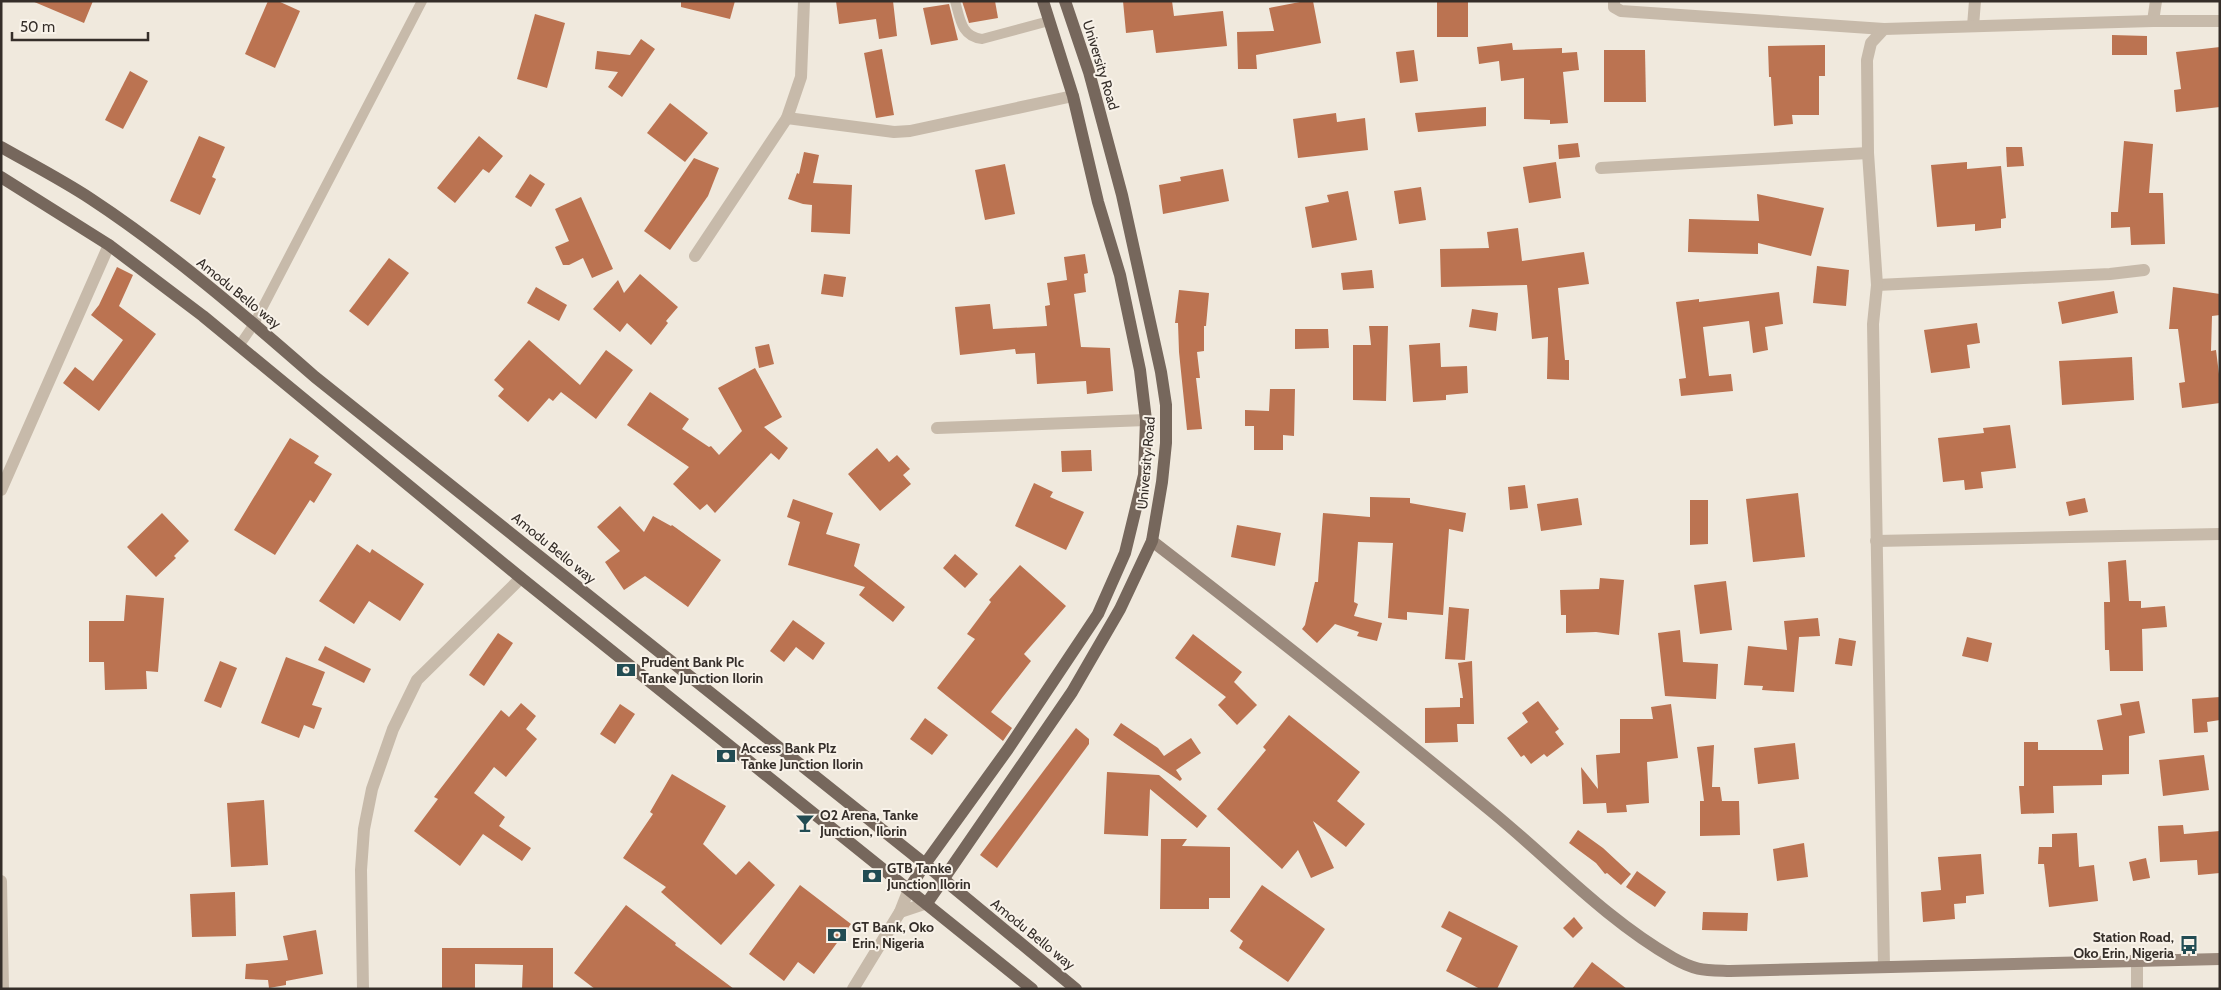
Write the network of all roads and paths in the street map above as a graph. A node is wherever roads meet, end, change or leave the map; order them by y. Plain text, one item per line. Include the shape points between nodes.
1 (422, 1) edge
2 (804, 1) edge
3 (955, 1) edge
4 (1043, 1) edge
5 (1066, 1) edge
6 (1614, 1) edge
7 (1975, 1) edge
8 (2156, 1) edge
9 (1049, 21) junction
10 (2153, 21) junction
11 (2220, 21) edge
12 (1973, 26) junction
13 (1884, 29) junction
14 (1073, 96) junction
15 (787, 118) junction
16 (1, 147) edge
17 (1868, 153) junction
18 (1601, 168) dead end
19 (1, 177) edge
20 (109, 245) junction
21 (695, 256) dead end
22 (2144, 270) dead end
23 (1877, 285) junction
24 (254, 324) junction
25 (239, 346) junction
26 (1146, 420) junction
27 (937, 428) dead end
28 (1, 490) edge
29 (2220, 534) edge
30 (1876, 540) junction
31 (1152, 541) junction
32 (521, 578) junction
33 (925, 864) junction
34 (942, 879) junction
35 (1, 880) edge
36 (909, 889) junction
37 (927, 903) junction
38 (900, 912) junction
39 (2220, 959) edge
40 (2137, 960) junction
41 (1884, 967) junction
42 (3, 989) edge
43 (363, 989) edge
44 (853, 989) edge
45 (1032, 989) edge
46 (1076, 989) edge
47 (2137, 989) edge

1 - 24 lane
2 - 15 street via 801,77
3 - 9 lane via 964,29 974,38 982,39
4 - 9 main road, University Road
5 - 31 main road, University Road via 1122,195 1161,372 1166,405 1166,443
6 - 13 street via 1614,7 1621,11
7 - 12 street
8 - 10 street
9 - 14 main road, University Road
10 - 11 street
10 - 12 street
12 - 13 street
13 - 17 street via 1871,44 1867,60
14 - 15 street via 910,131 894,132
14 - 26 main road, University Road via 1098,202 1120,274 1140,370
15 - 21 street
16 - 24 main road, Amodu Bello way via 97,203
17 - 18 street
17 - 23 street
19 - 20 main road
20 - 25 main road
20 - 28 street
22 - 23 street
23 - 30 street via 1873,324
24 - 25 lane
24 - 33 main road, Amodu Bello way via 315,377
25 - 32 main road
26 - 27 street
26 - 33 main road, University Road via 1144,475 1137,509 1125,554 1098,614 1008,750
29 - 30 street
30 - 41 street
31 - 34 main road, University Road via 1120,609 1072,692
31 - 41 street via 1449,776 1639,937 1673,958 1696,970
32 - 36 main road
32 - 43 street via 417,680 393,729 372,789 364,829 361,870
33 - 34 main road, Amodu Bello way
33 - 36 main road, University Road
34 - 37 main road, University Road
34 - 46 main road, Amodu Bello way
35 - 42 street
36 - 37 main road
36 - 38 street
37 - 38 street
37 - 45 main road
38 - 44 street
39 - 40 street
40 - 41 street
40 - 47 street

